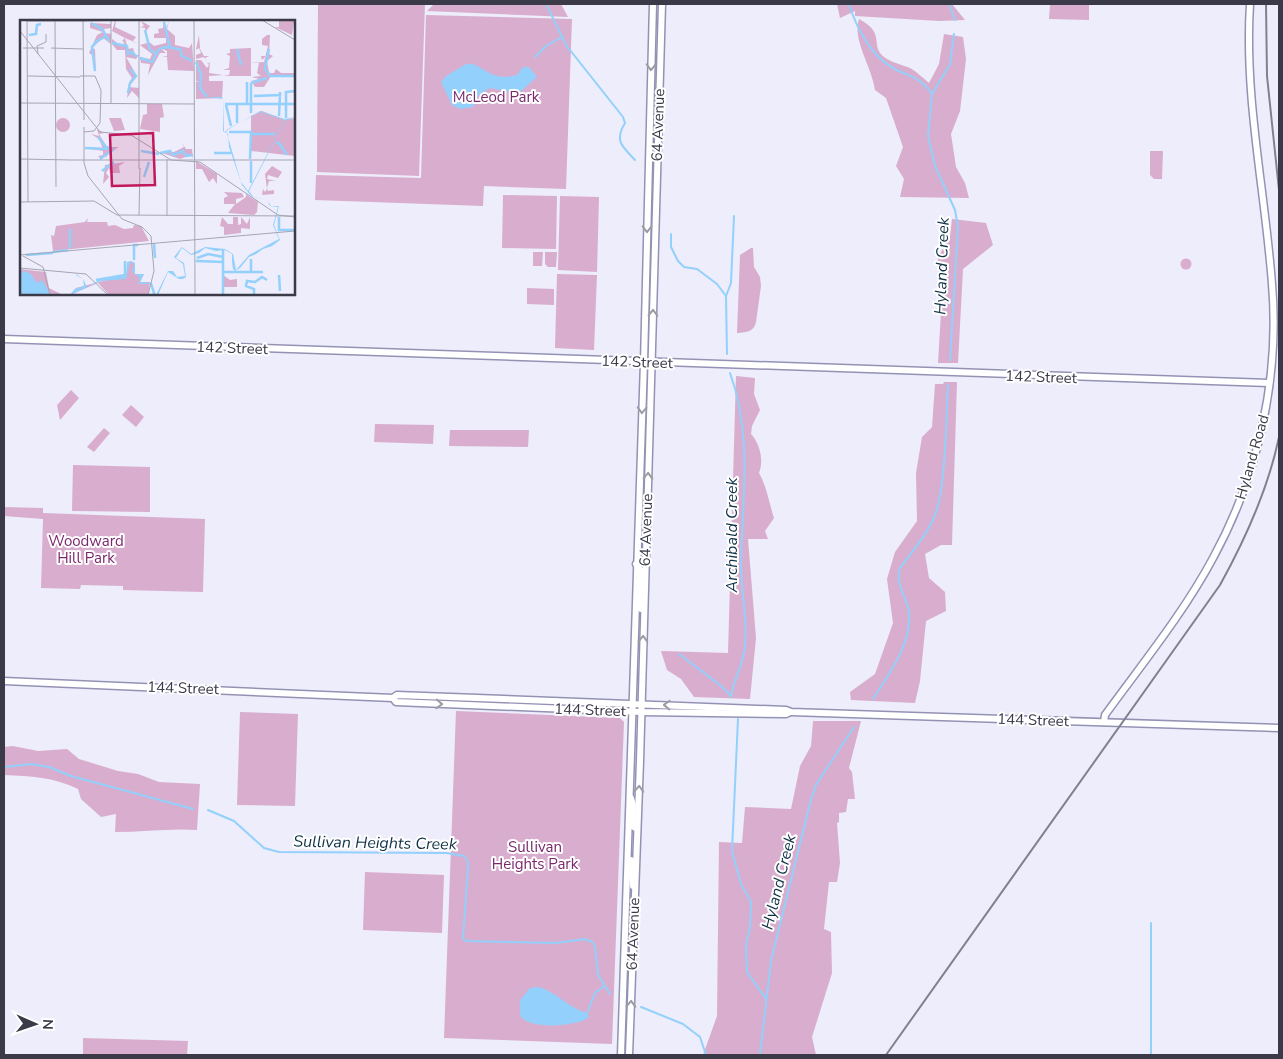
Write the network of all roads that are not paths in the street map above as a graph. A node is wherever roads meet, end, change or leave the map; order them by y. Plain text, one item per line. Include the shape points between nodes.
1 (653, 4) edge
2 (662, 4) edge
3 (1250, 4) edge
4 (4, 339) edge
5 (644, 362) junction
6 (652, 362) junction
7 (1269, 383) junction
8 (636, 564) junction
9 (644, 620) junction
10 (4, 680) edge
11 (393, 698) junction
12 (631, 704) junction
13 (642, 704) junction
14 (631, 712) junction
15 (641, 712) junction
16 (790, 712) junction
17 (1104, 722) junction
18 (1278, 729) edge
19 (629, 792) junction
20 (636, 829) junction
21 (627, 842) junction
22 (635, 888) junction
23 (621, 1055) edge
24 (629, 1055) edge

1 -> 5 main road, 64 Avenue
6 -> 2 main road, 64 Avenue
3 - 7 main road, Hyland Road via 1250,78 1274,303
4 - 5 main road, 142 Street
5 - 6 main road, 142 Street
5 -> 8 main road, 64 Avenue
6 - 7 main road, 142 Street
9 -> 6 main road, 64 Avenue
7 - 17 main road, Hyland Road via 1254,459 1224,536 1193,592 1105,715
8 - 9 main road via 641,571 640,601
8 - 12 main road, 64 Avenue
13 -> 9 main road, 64 Avenue
10 - 11 main road, 144 Street
11 - 12 main road, 144 Street via 397,695
11 -> 14 main road, 144 Street via 396,702
12 - 13 main road, 144 Street
12 - 14 main road, 64 Avenue
13 - 15 main road, 64 Avenue
16 -> 13 main road, 144 Street
14 - 15 main road, 144 Street
14 - 19 main road, 64 Avenue
15 - 16 main road, 144 Street
20 -> 15 main road, 64 Avenue
16 - 17 main road, 144 Street
17 - 18 main road, 144 Street
19 - 20 main road via 633,805 632,826
19 - 21 main road, 64 Avenue
20 - 22 main road, 64 Avenue
21 - 22 main road via 631,850 631,880
21 - 23 main road, 64 Avenue
24 -> 22 main road, 64 Avenue

